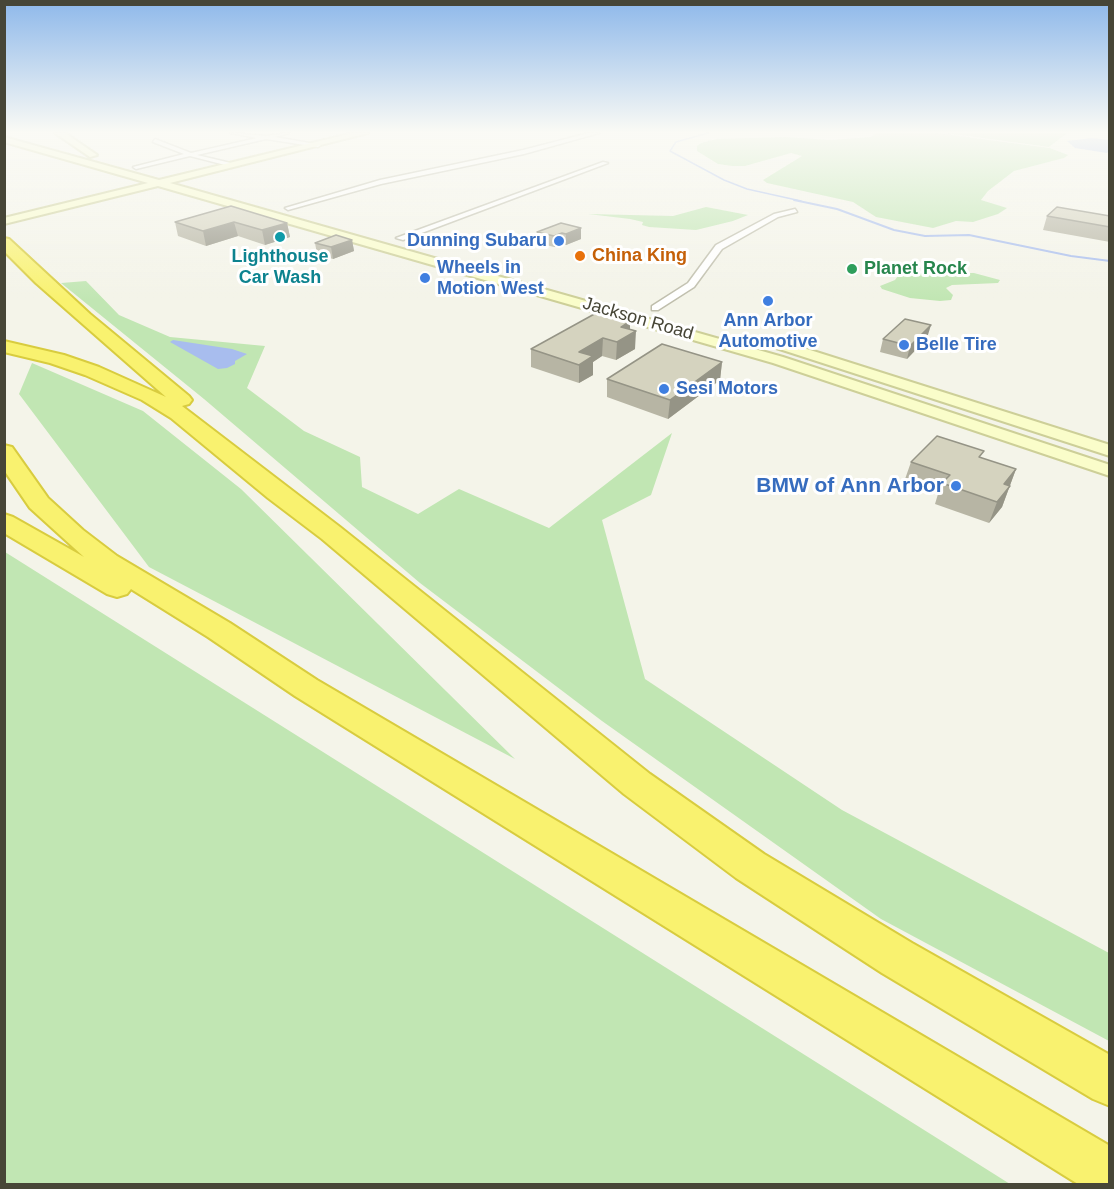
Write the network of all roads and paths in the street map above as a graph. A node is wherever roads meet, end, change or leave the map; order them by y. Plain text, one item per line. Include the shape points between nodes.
1 (122, 188) edge
2 (220, 188) edge
3 (354, 188) edge
4 (537, 188) edge
5 (183, 189) edge
6 (223, 189) dead end
7 (283, 206) junction
8 (250, 208) junction
9 (795, 211) dead end
10 (324, 219) dead end
11 (5, 221) edge
12 (300, 222) junction
13 (399, 238) junction
14 (4, 242) edge
15 (470, 258) junction
16 (429, 259) junction
17 (512, 271) dead end
18 (484, 274) junction
19 (558, 282) dead end
20 (650, 307) joint
21 (675, 314) dead end
22 (758, 338) dead end
23 (11, 347) edge
24 (830, 359) junction
25 (778, 360) junction
26 (967, 403) junction
27 (930, 410) junction
28 (1110, 450) edge
29 (4, 452) edge
30 (1110, 471) edge
31 (4, 522) edge
32 (331, 533) junction
33 (306, 688) junction
34 (1110, 1082) edge
35 (1110, 1174) edge

1 - 11 main road
2 - 6 main road
3 - 7 street
4 - 13 street
5 - 8 main road, Jackson Road
7 - 8 main road, Jackson Road via 272,212
7 - 13 main road, Jackson Road
8 - 12 main road, Jackson Road
9 - 20 street via 776,215 719,247 691,285
10 - 12 main road via 305,217
12 - 16 main road, Jackson Road
13 - 15 main road, Jackson Road
14 - 32 highway via 84,318 289,488
15 - 16 main road via 455,262
15 - 19 main road, Jackson Road
16 - 18 main road, Jackson Road
17 - 18 main road via 493,268
18 - 25 main road, Jackson Road
20 - 21 main road, Jackson Road
22 - 24 main road
23 - 32 highway via 92,371 179,413
24 - 25 main road via 838,370 825,371
24 - 26 main road
25 - 27 main road, Jackson Road
26 - 27 main road via 936,399 927,404
26 - 28 main road
27 - 30 main road, Jackson Road
29 - 33 highway via 39,503 107,562
31 - 33 highway via 204,639
32 - 34 highway via 637,784 750,866 897,958
33 - 35 highway

